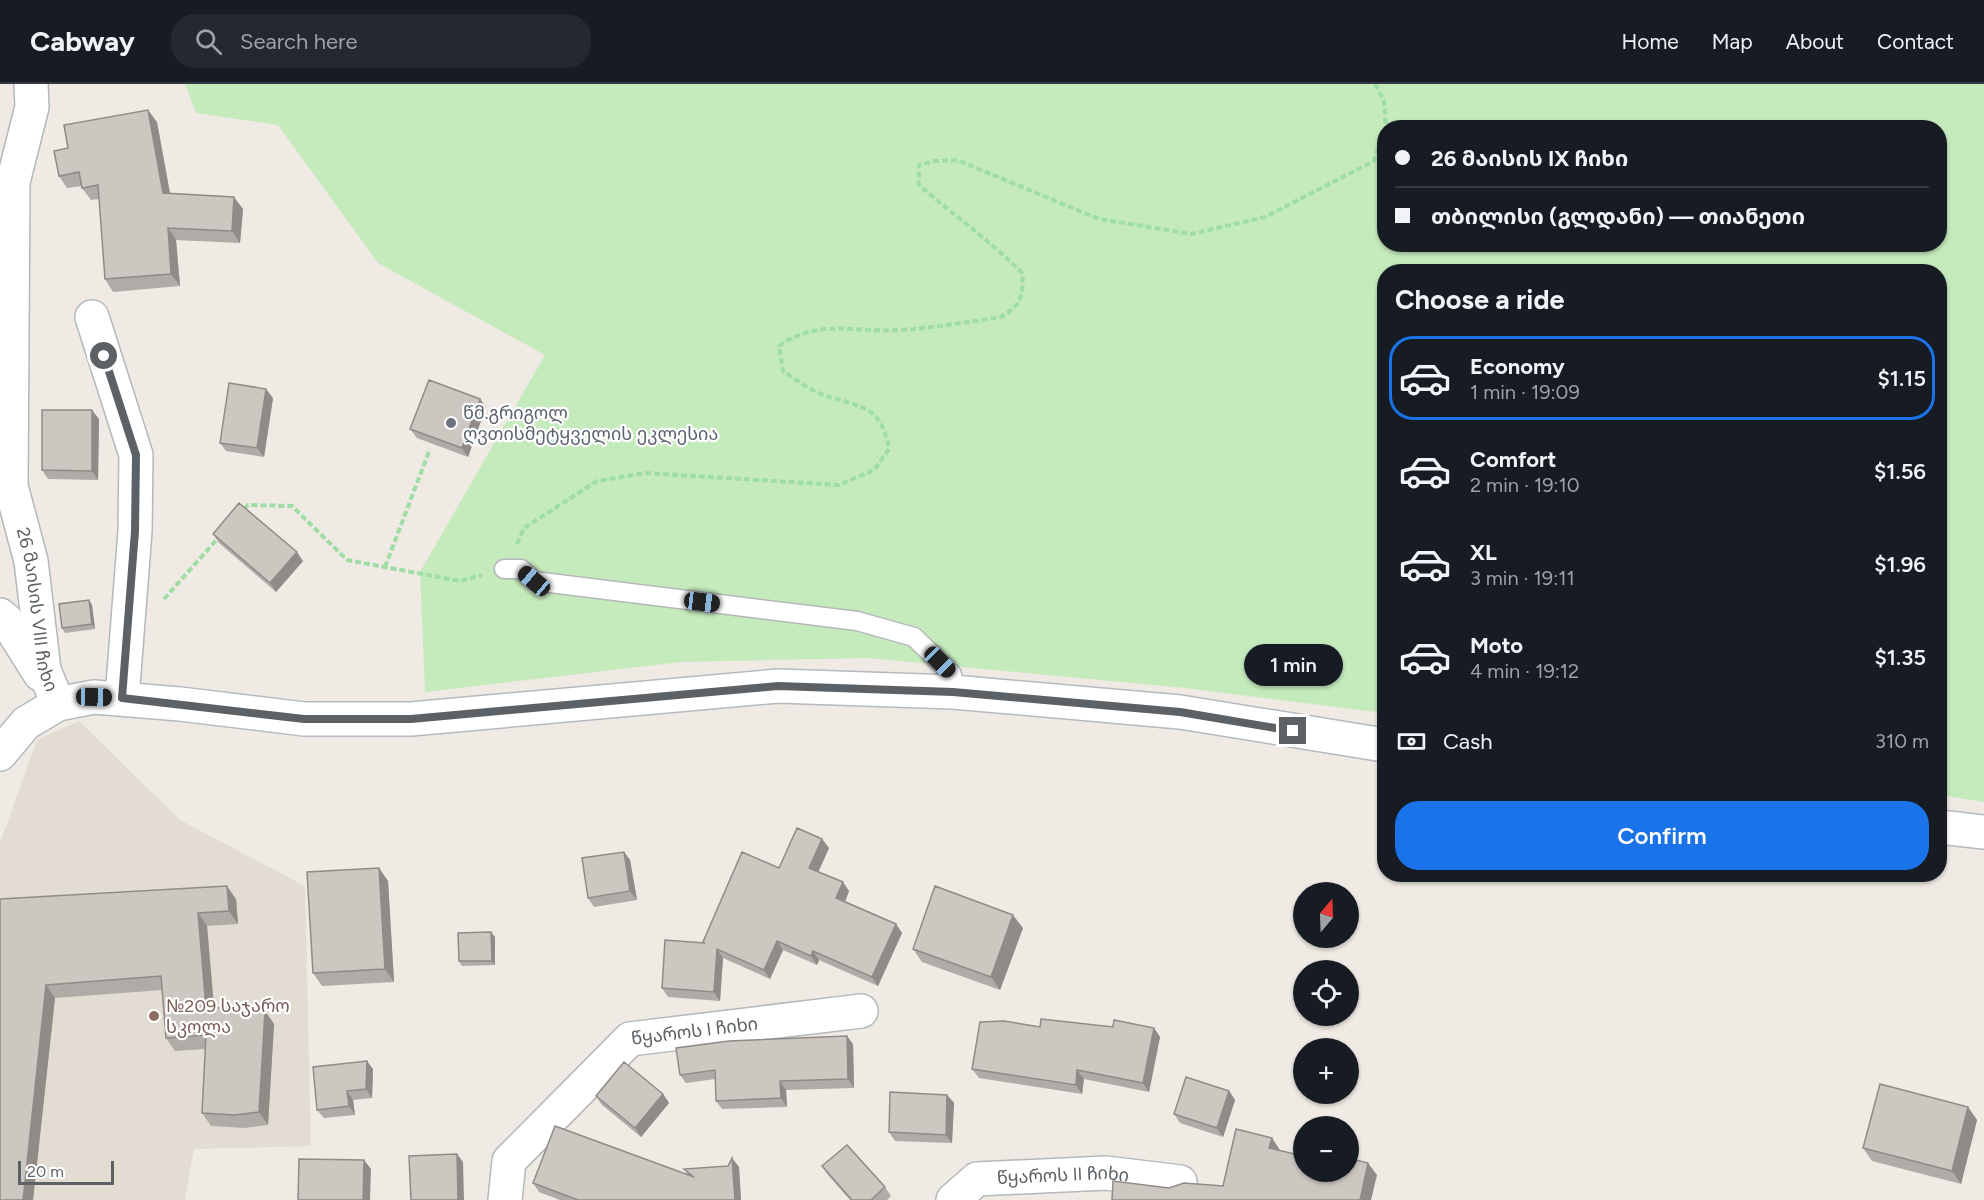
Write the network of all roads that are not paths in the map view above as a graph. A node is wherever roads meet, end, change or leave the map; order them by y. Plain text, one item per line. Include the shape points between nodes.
1 (31, 84) edge
2 (92, 317) dead end
3 (512, 569) road end
4 (0, 615) edge
5 (953, 692) junction
6 (122, 698) junction
7 (58, 704) junction
8 (1377, 744) edge
9 (0, 754) edge
10 (1947, 828) edge
11 (1984, 832) edge
12 (861, 1011) dead end
13 (1180, 1182) edge
14 (505, 1200) edge
15 (953, 1200) edge

1 - 7 street, 26 მაისის VIII ჩიხი via 32,107 13,182 11,486 31,561 44,670
2 - 6 street via 136,455 135,531
3 - 5 lane via 534,581 857,621 914,637 952,675
4 - 7 street
5 - 6 street via 778,686 411,719 304,719
5 - 8 street via 1180,712
6 - 7 street via 94,697
7 - 9 street via 26,723
10 - 11 street
12 - 14 street, წყაროს I ჩიხი via 630,1039 509,1161
13 - 15 street, წყაროს II ჩიხი via 1106,1173 977,1179

